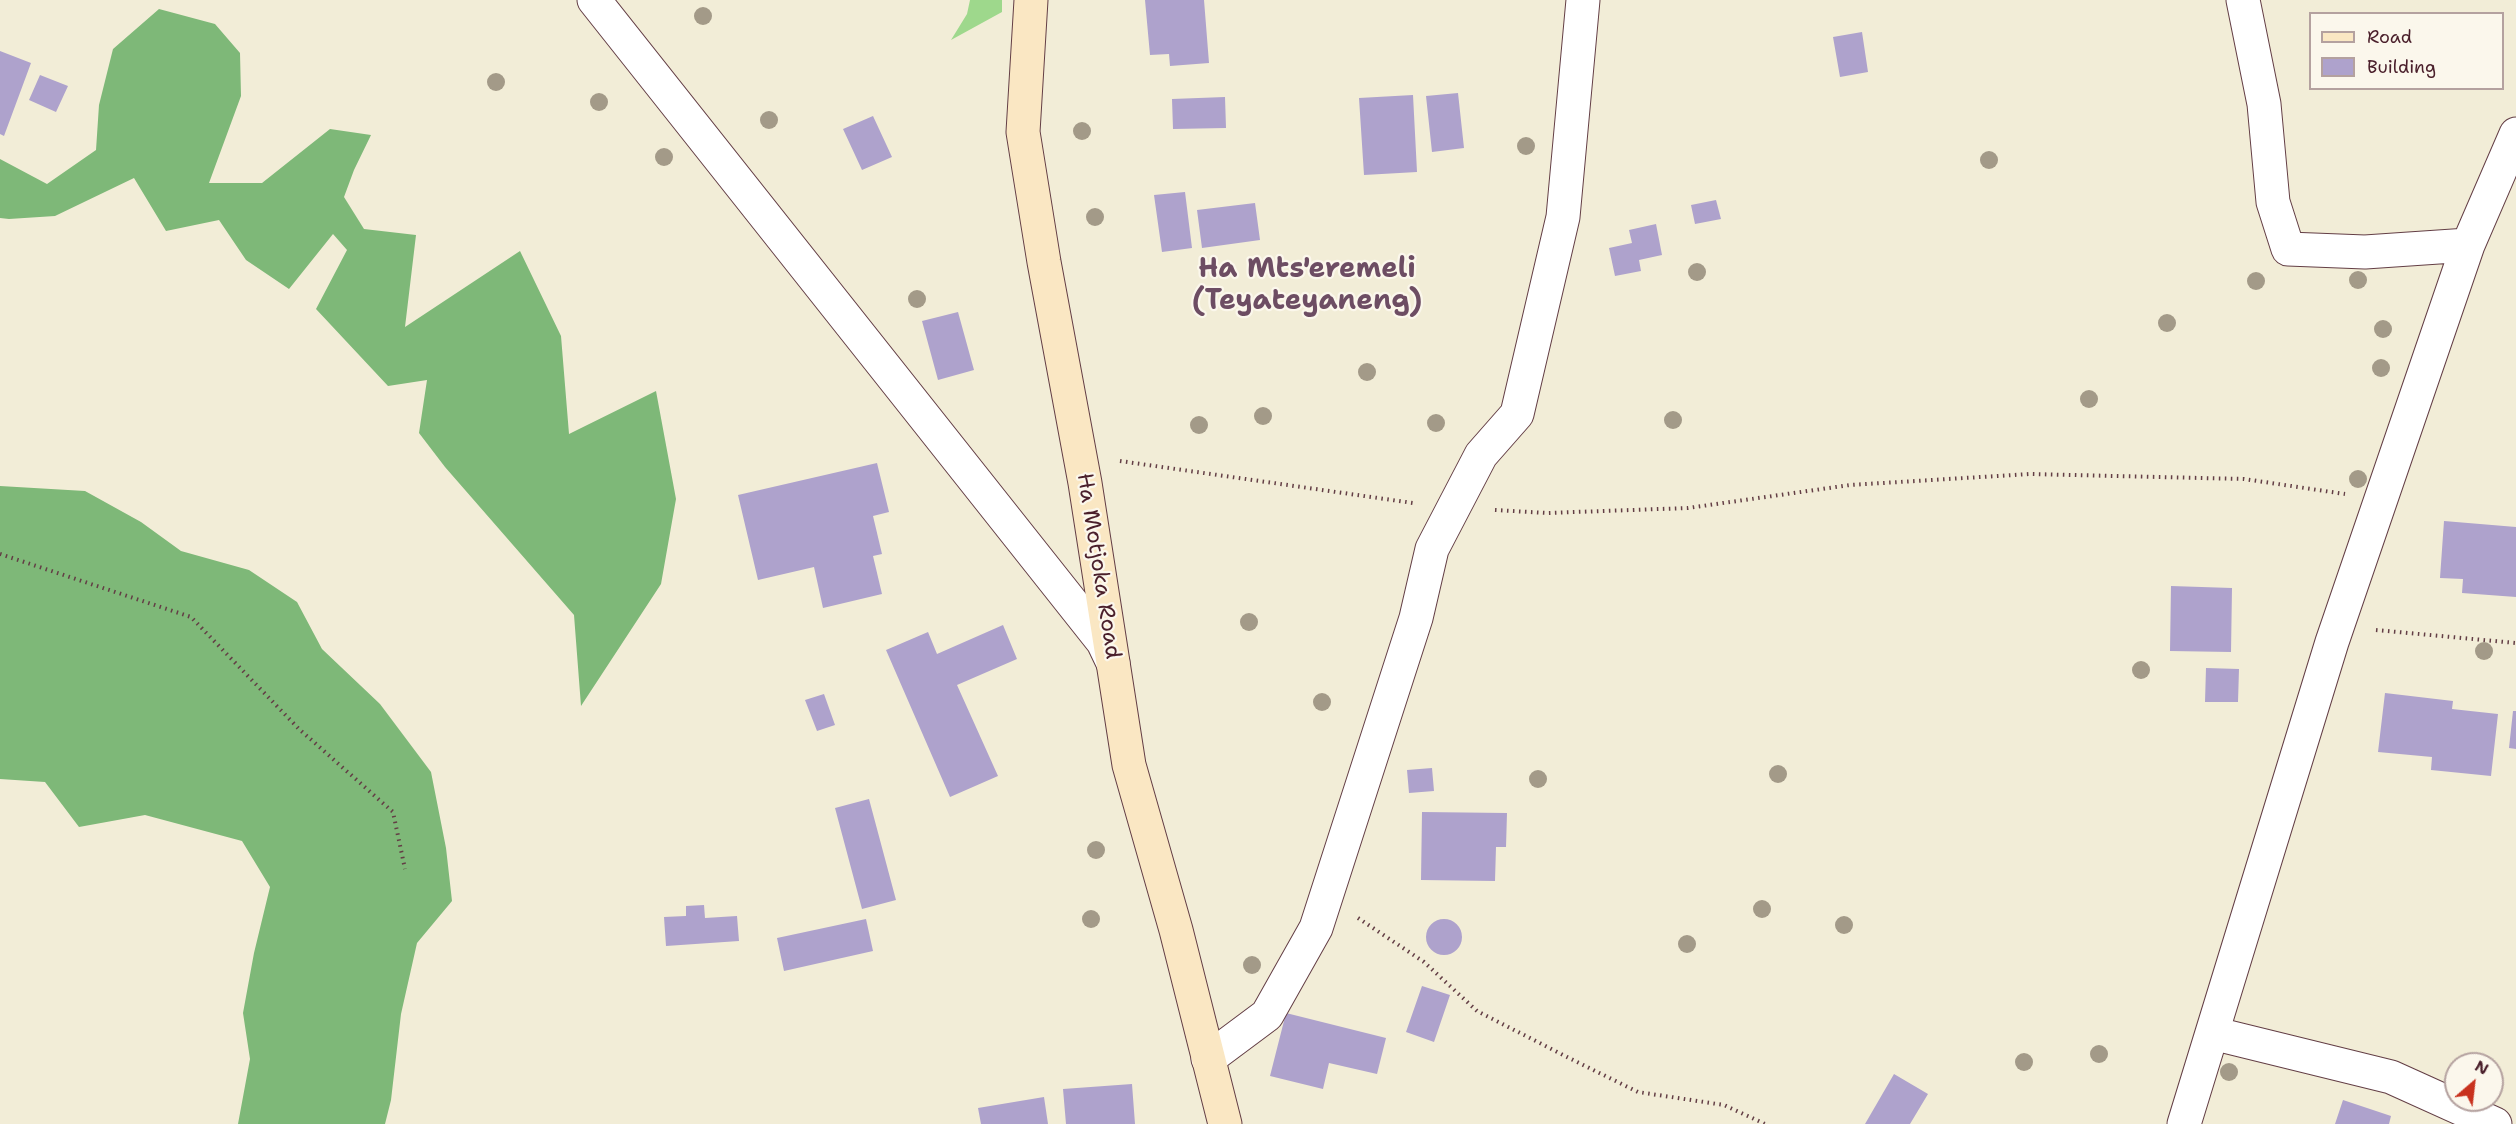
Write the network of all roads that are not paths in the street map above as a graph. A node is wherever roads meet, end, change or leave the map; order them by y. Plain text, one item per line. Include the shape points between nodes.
1 (594, 0) edge
2 (1031, 0) edge
3 (1583, 0) edge
4 (2243, 0) edge
5 (2516, 134) edge
6 (2468, 244) junction
7 (1113, 663) junction
8 (2212, 1033) junction
9 (1208, 1059) junction
10 (1225, 1124) edge
11 (2184, 1124) edge
12 (2495, 1124) edge

1 - 7 street via 1102,642
2 - 7 street, Ha Motjoka Road via 1023,132
3 - 9 street via 1563,217 1516,414 1481,455 1432,549 1416,618 1316,928 1267,1015
4 - 6 street via 2264,104 2273,202 2288,249 2366,252
5 - 6 street
6 - 8 street via 2337,627
7 - 9 street, Ha Motjoka Road via 1129,765
8 - 11 street
8 - 12 street via 2391,1077
9 - 10 street, Ha Motjoka Road

